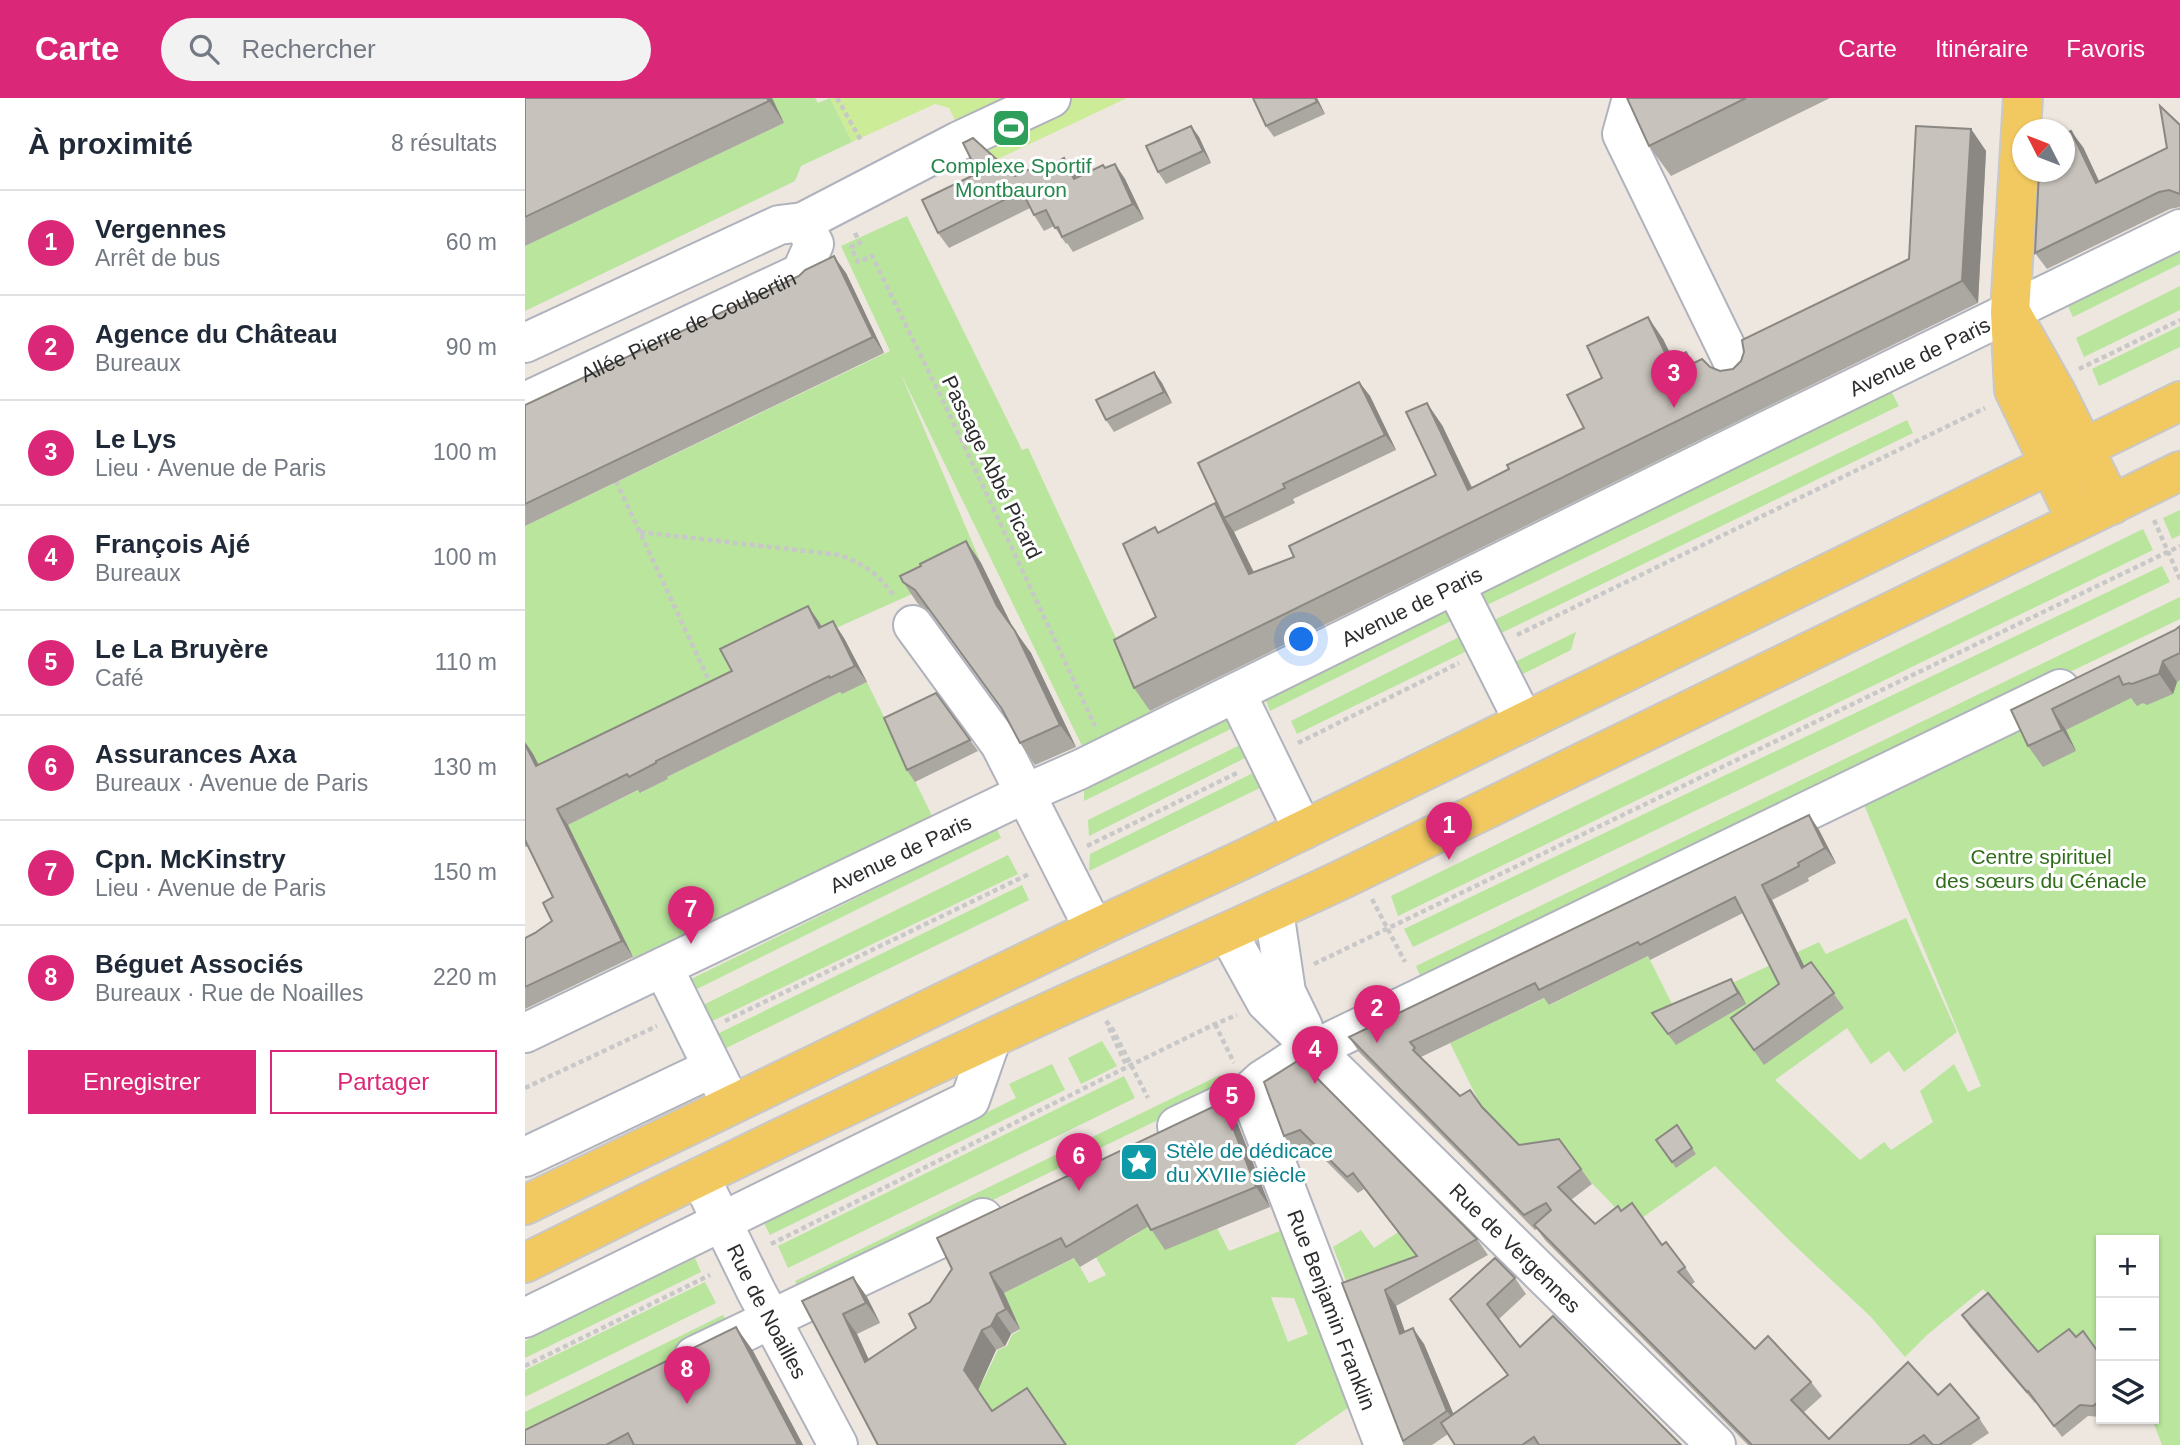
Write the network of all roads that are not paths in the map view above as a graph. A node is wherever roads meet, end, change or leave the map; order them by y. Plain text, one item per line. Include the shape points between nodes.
1 (1051, 98) edge
2 (1632, 98) edge
3 (2023, 98) edge
4 (803, 222) junction
5 (2180, 229) edge
6 (2010, 312) junction
7 (525, 343) edge
8 (1738, 372) edge
9 (2180, 401) edge
10 (525, 402) edge
11 (2085, 447) junction
12 (2049, 465) junction
13 (2180, 471) edge
14 (2112, 505) junction
15 (2077, 522) junction
16 (1455, 585) junction
17 (913, 625) road end
18 (2095, 672) edge
19 (1236, 693) junction
20 (1524, 722) junction
21 (1024, 794) junction
22 (1303, 830) junction
23 (1248, 858) junction
24 (1203, 879) junction
25 (1274, 911) junction
26 (1094, 929) junction
27 (1228, 933) junction
28 (663, 967) junction
29 (525, 1033) edge
30 (991, 1040) junction
31 (1316, 1050) junction
32 (712, 1068) junction
33 (1248, 1092) junction
34 (732, 1104) junction
35 (675, 1132) junction
36 (1143, 1142) edge
37 (525, 1157) edge
38 (700, 1177) junction
39 (1020, 1200) edge
40 (525, 1205) edge
41 (722, 1223) junction
42 (525, 1263) edge
43 (525, 1318) edge
44 (770, 1319) junction
45 (658, 1373) edge
46 (838, 1445) edge
47 (1384, 1445) edge
48 (1716, 1445) edge

1 - 4 street
2 - 8 street via 1622,134
3 - 6 main road
4 - 7 street via 779,225
4 - 10 street, Allée Pierre de Coubertin via 814,244 801,273
5 - 6 street, Avenue de Paris
6 - 11 main road
6 - 12 main road via 2014,390
6 - 16 street, Avenue de Paris via 1763,426
9 - 11 main road
11 - 12 main road
11 - 14 main road
12 - 15 main road
12 - 20 main road
13 - 14 main road
14 - 15 main road
15 - 25 main road
16 - 19 street, Avenue de Paris
16 - 20 street
17 - 21 street via 1000,744
18 - 31 street
19 - 21 street, Avenue de Paris
19 - 22 street
20 - 22 main road
21 - 26 street
21 - 28 street, Avenue de Paris
22 - 23 main road
23 - 24 main road
23 - 25 main road
24 - 26 main road
24 - 27 main road
25 - 27 main road
25 - 31 street, Rue de Vergennes via 1286,992
26 - 34 main road
27 - 30 main road
27 - 31 street, Rue de Vergennes via 1266,1002
28 - 29 street, Avenue de Paris
28 - 32 street
30 - 38 main road
30 - 41 street via 969,1100
31 - 33 street via 1296,1058
31 - 48 street, Rue de Vergennes
32 - 34 street
32 - 37 street
33 - 36 street
33 - 47 street, Rue Benjamin Franklin
34 - 35 main road
35 - 38 main road
35 - 40 main road
38 - 41 street, Rue de Noailles
38 - 42 main road
39 - 44 street
41 - 43 street
41 - 44 street, Rue de Noailles
44 - 45 street
44 - 46 street, Rue de Noailles

